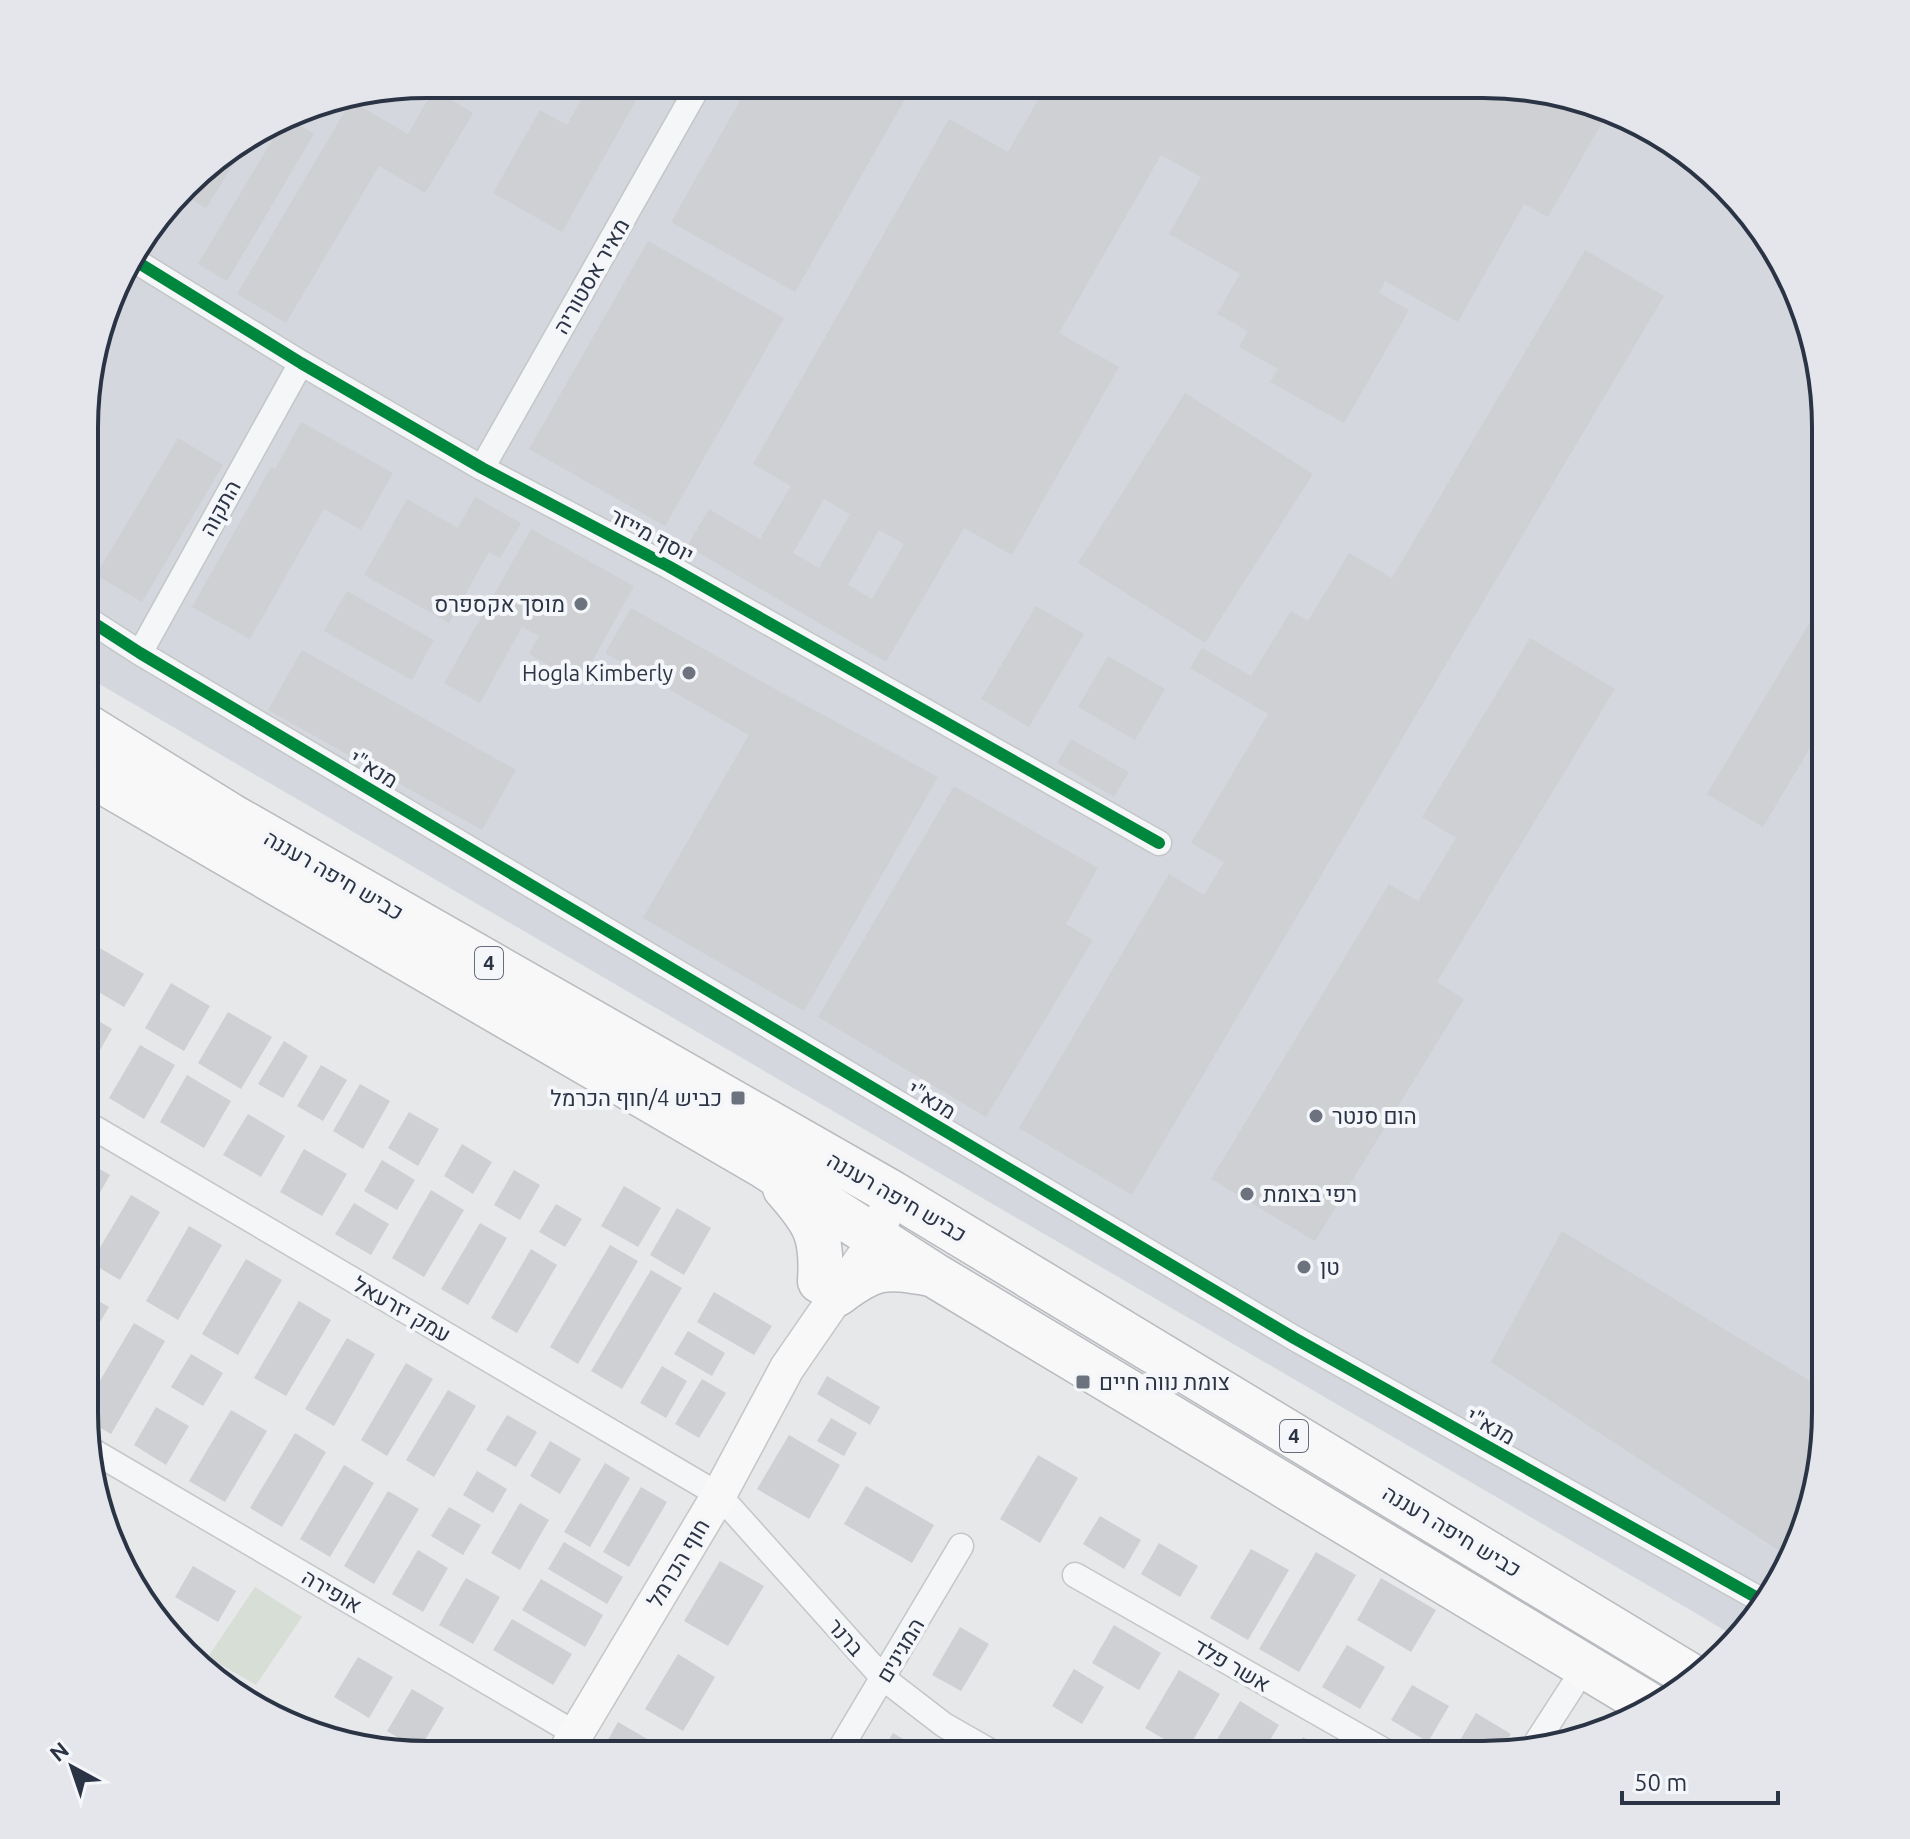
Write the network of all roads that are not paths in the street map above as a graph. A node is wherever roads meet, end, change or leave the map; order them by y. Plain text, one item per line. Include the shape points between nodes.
1 (692, 98) edge
2 (141, 264) edge
3 (301, 363) junction
4 (482, 468) junction
5 (98, 626) edge
6 (140, 653) junction
7 (98, 734) edge
8 (98, 779) edge
9 (1159, 843) dead end
10 (98, 1130) edge
11 (764, 1166) junction
12 (892, 1193) junction
13 (867, 1232) junction
14 (934, 1275) junction
15 (829, 1288) junction
16 (101, 1456) edge
17 (719, 1495) junction
18 (961, 1546) dead end
19 (1075, 1575) dead end
20 (1756, 1597) edge
21 (1684, 1672) edge
22 (883, 1678) junction
23 (1572, 1687) dead end
24 (1642, 1700) edge
25 (1540, 1736) edge
26 (565, 1741) edge
27 (572, 1741) edge
28 (845, 1741) edge
29 (972, 1741) edge
30 (1367, 1741) edge

1 - 4 street, מאיר אסטוריה
2 - 3 street, יוסף מייזר
3 - 4 street, יוסף מייזר
3 - 6 street, התקוה
4 - 9 street, יוסף מייזר via 668,566
5 - 6 street, מנא"י
6 - 20 street, מנא"י via 1294,1338
7 - 12 highway, כביש חיפה רעננה / 4 via 245,824
8 - 11 highway, כביש חיפה רעננה / 4
10 - 17 street, עמק יזרעאל
11 - 13 highway, כביש חיפה רעננה / 4
11 - 15 highway via 818,1234
12 - 13 street, חוף הכרמל
12 - 21 highway, כביש חיפה רעננה / 4
13 - 14 highway, כביש חיפה רעננה / 4
13 - 15 street, חוף הכרמל
14 - 15 highway via 897,1268
14 - 24 highway, כביש חיפה רעננה / 4
15 - 17 street, חוף הכרמל
16 - 26 street, אופירה
17 - 22 street, ברנר
17 - 27 street, חוף הכרמל
18 - 22 street, המגינים
19 - 30 street, אשר פלד
22 - 28 street, המגינים
22 - 29 street, ברנר
23 - 25 street

